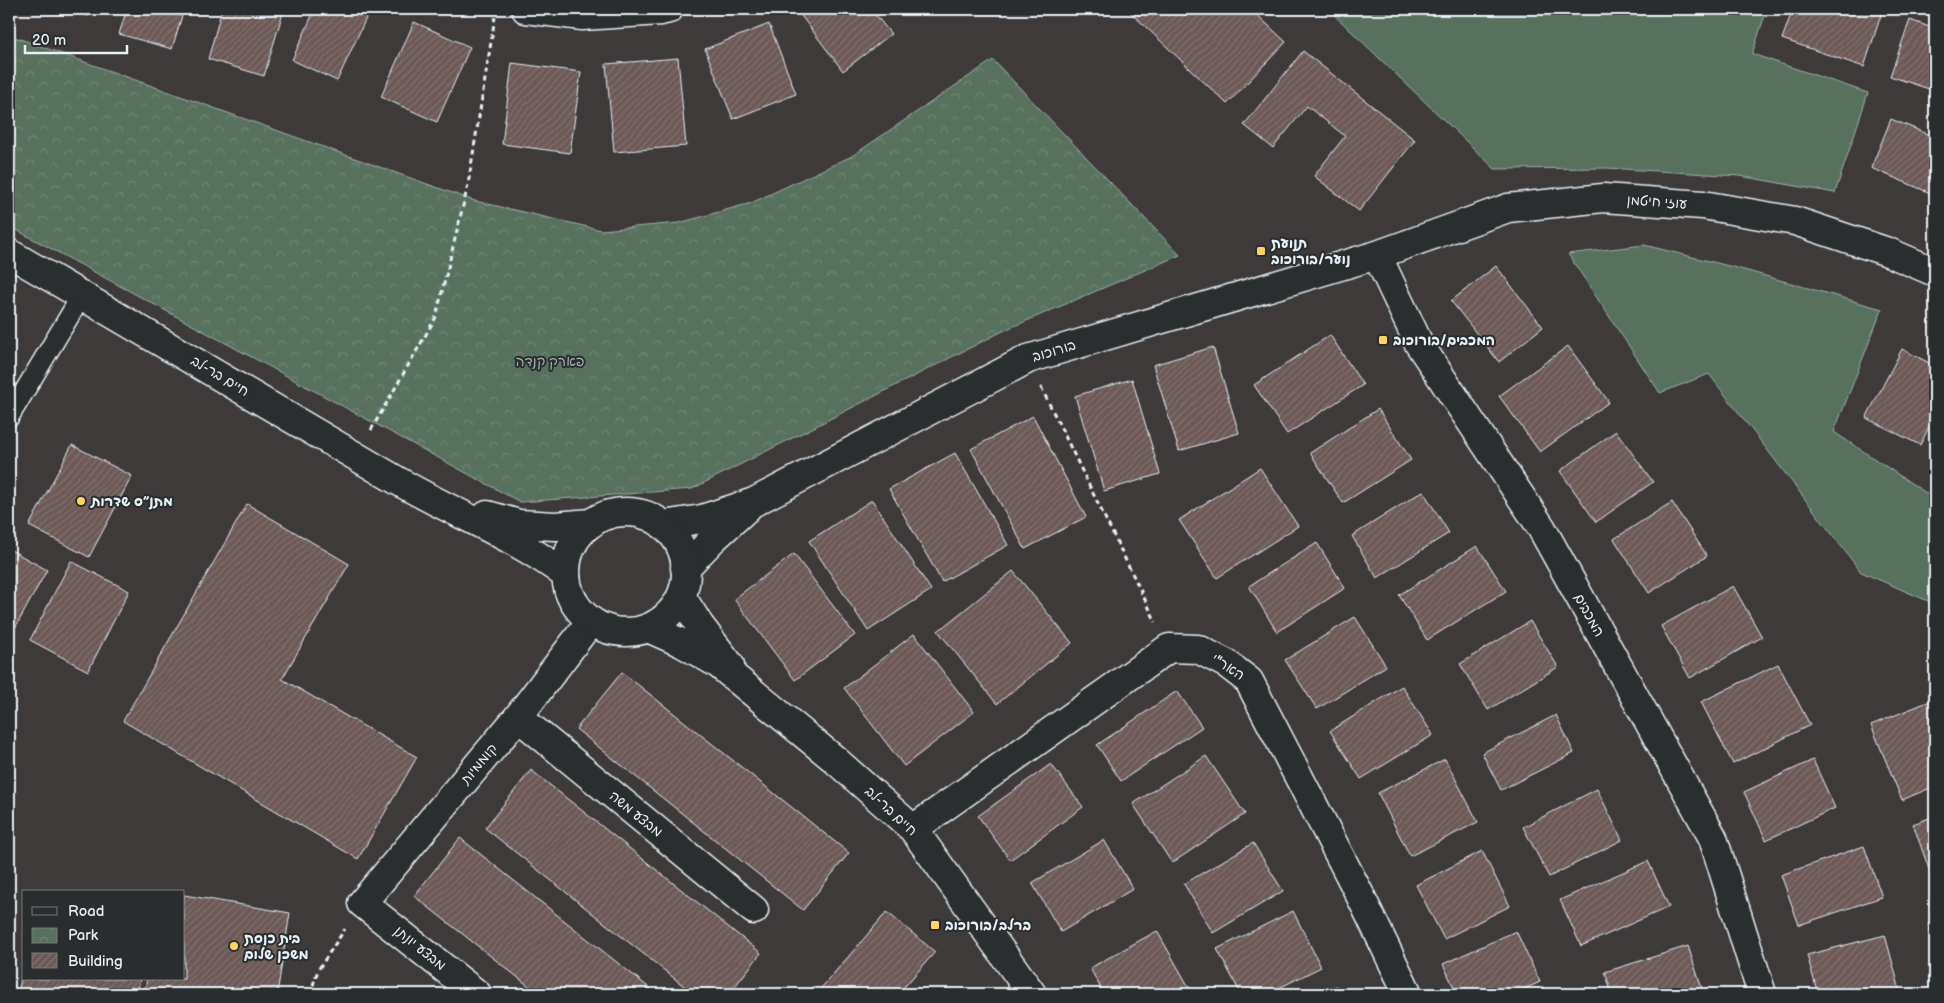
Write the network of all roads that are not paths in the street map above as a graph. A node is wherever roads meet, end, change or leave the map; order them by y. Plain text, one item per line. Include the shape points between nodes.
1 (526, 9) edge
2 (669, 9) edge
3 (9, 253) edge
4 (1377, 255) junction
5 (1935, 272) edge
6 (82, 295) junction
7 (9, 417) edge
8 (431, 500) junction
9 (754, 502) junction
10 (592, 523) junction
11 (663, 525) junction
12 (685, 568) junction
13 (566, 575) junction
14 (681, 596) junction
15 (591, 621) junction
16 (648, 628) junction
17 (761, 699) junction
18 (518, 717) junction
19 (914, 829) junction
20 (362, 903) joint
21 (754, 910) dead end
22 (477, 994) edge
23 (1032, 994) edge
24 (1408, 994) edge
25 (1762, 994) edge

1 - 2 street via 582,16
3 - 6 street, חיים בר-לב
4 - 5 street, עוזי חיטמן via 1508,208 1603,198 1702,205 1795,221 1888,252
4 - 9 street, בורוכוב via 1028,359
4 - 25 street, המכבים via 1419,344 1541,527 1713,838
6 - 7 lane
6 - 8 street, חיים בר-לב
8 - 10 street, חיים בר-לב via 518,524
8 - 13 street, חיים בר-לב via 516,541
9 - 11 street, בורוכוב via 702,519
9 - 12 street, בורוכוב
10 - 11 street via 625,513 641,515
10 - 13 street via 572,547
11 - 12 street via 676,540
12 - 14 street
13 - 15 street via 573,601
14 - 16 street via 671,612
14 - 17 street, חיים בר-לב via 723,657
15 - 16 street via 617,631
15 - 18 street, קוממיות
16 - 17 street, חיים בר-לב via 717,663
17 - 19 street, חיים בר-לב
18 - 20 street, קוממיות
18 - 21 street, מבצע משה
19 - 23 street, חיים בר-לב
19 - 24 street, האר"י via 1169,648 1198,649 1249,681
20 - 22 street, מבצע יונתן

